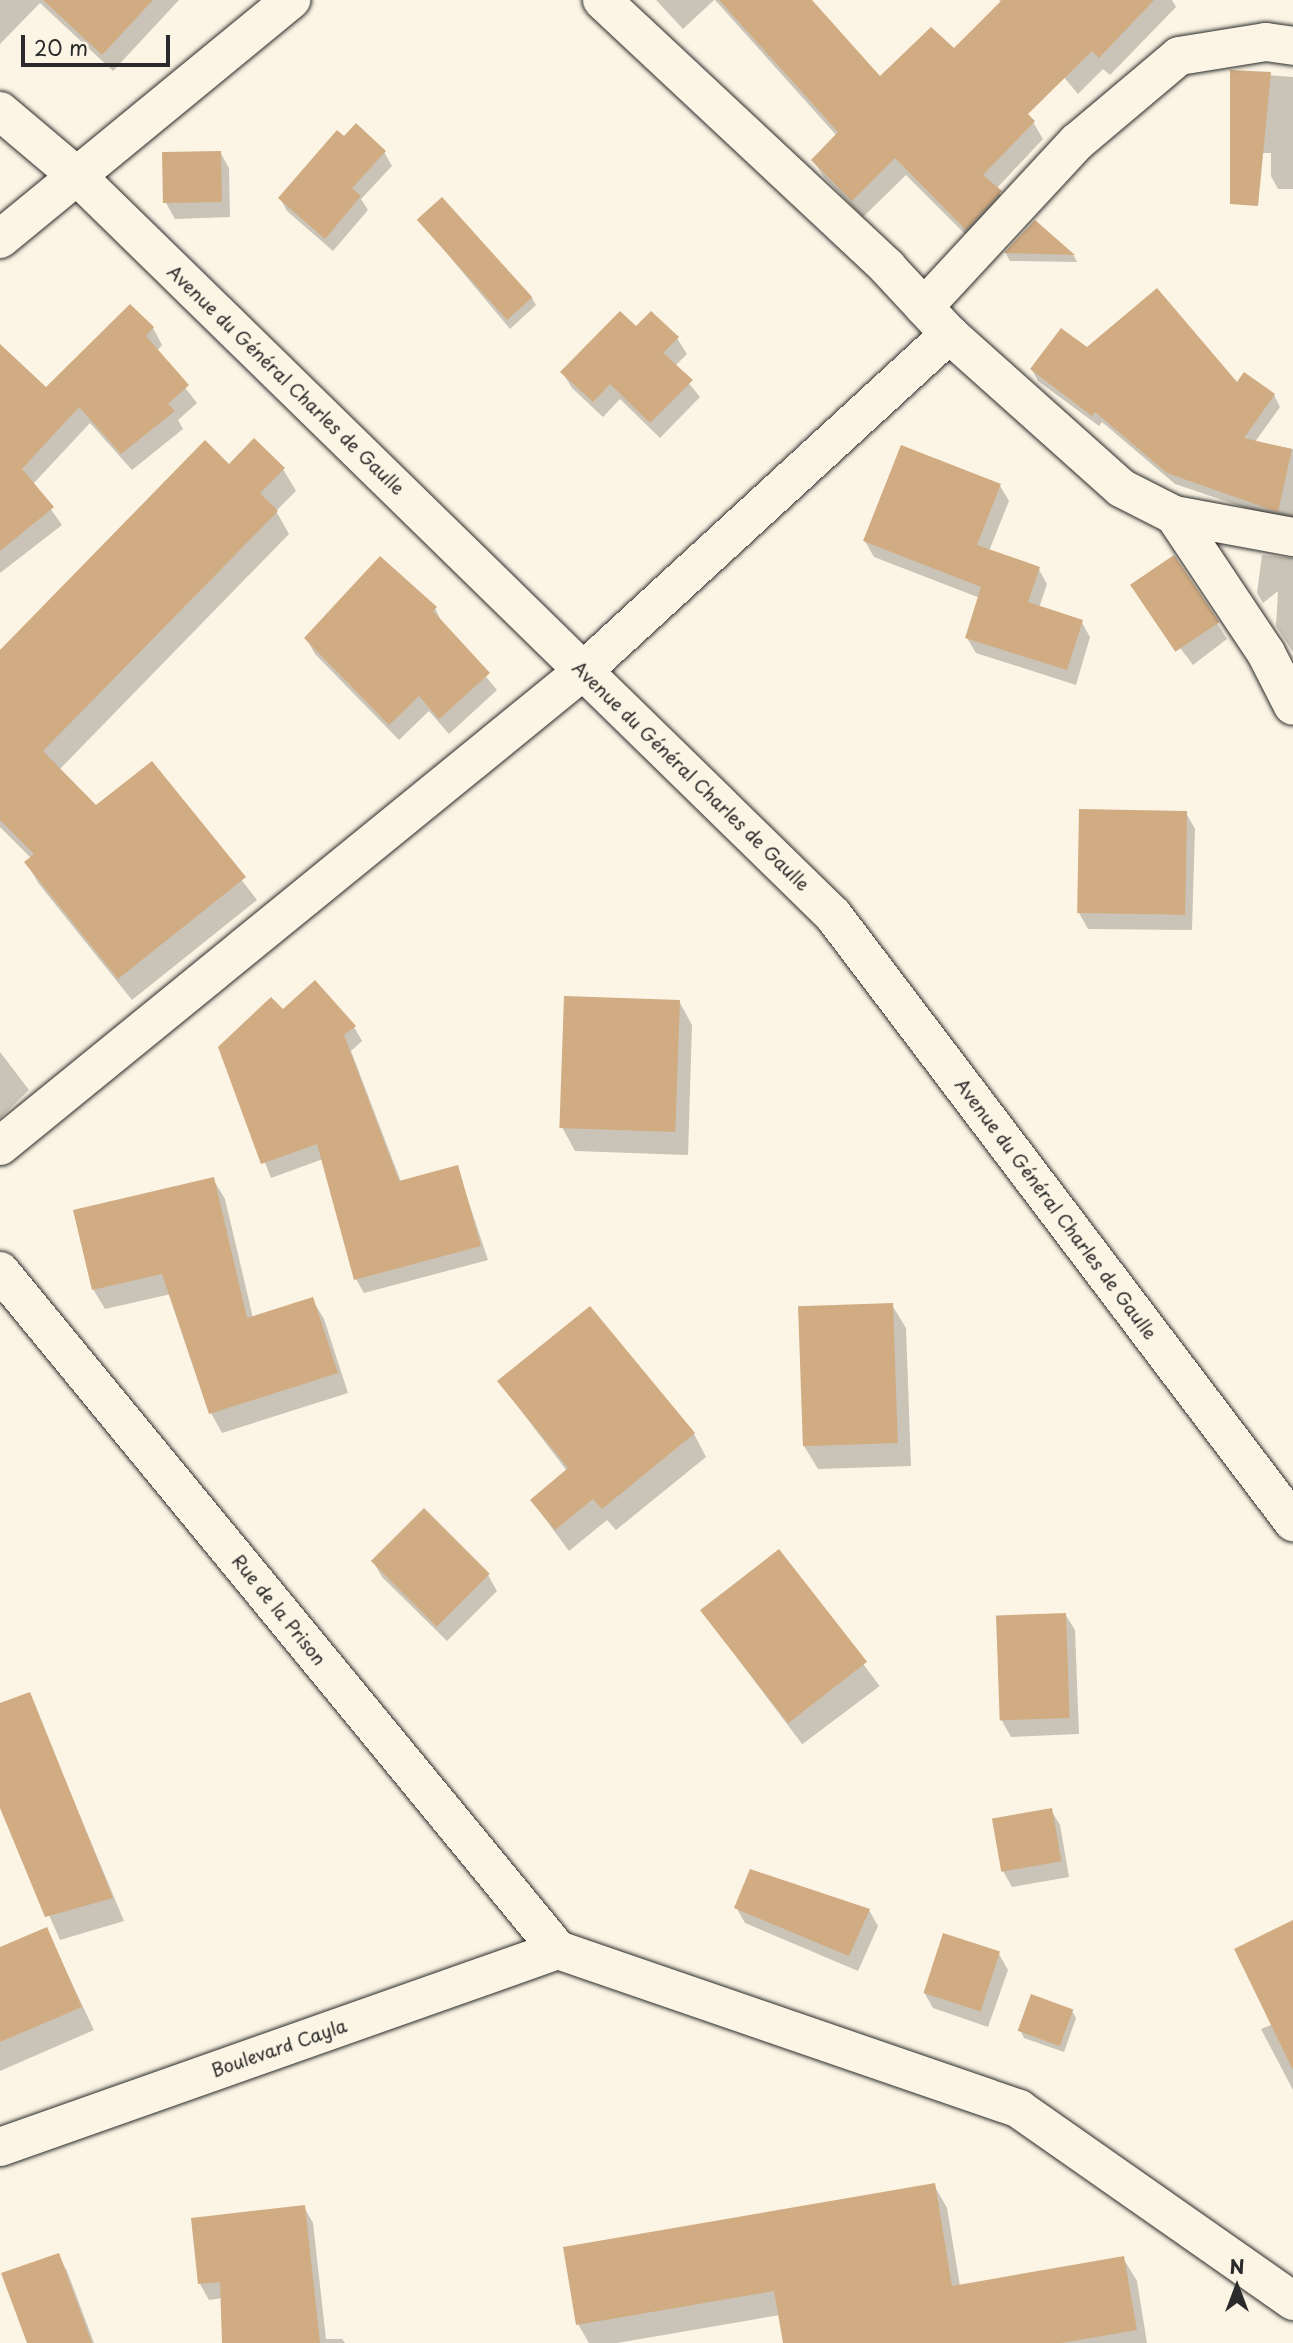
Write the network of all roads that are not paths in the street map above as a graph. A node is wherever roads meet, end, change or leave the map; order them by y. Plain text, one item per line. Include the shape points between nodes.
1 (291, 0) edge
2 (602, 0) edge
3 (1293, 46) edge
4 (0, 111) edge
5 (77, 176) junction
6 (0, 239) edge
7 (937, 320) junction
8 (1174, 515) junction
9 (1293, 537) edge
10 (583, 671) junction
11 (1293, 706) edge
12 (0, 1146) edge
13 (0, 1271) edge
14 (1293, 1522) edge
15 (558, 1950) junction
16 (0, 2147) edge
17 (1293, 2301) edge

1 - 5 street
2 - 7 street
3 - 7 street via 1266,42 1179,55 1077,142
4 - 5 street, Avenue du Général Charles de Gaulle
5 - 6 street
5 - 10 street, Avenue du Général Charles de Gaulle
7 - 8 street via 1121,488
7 - 10 street
8 - 9 street
8 - 11 street via 1266,653
10 - 12 street
10 - 14 street, Avenue du Général Charles de Gaulle via 833,915
13 - 15 street, Rue de la Prison
15 - 16 street, Boulevard Cayla
15 - 17 street via 1019,2109

